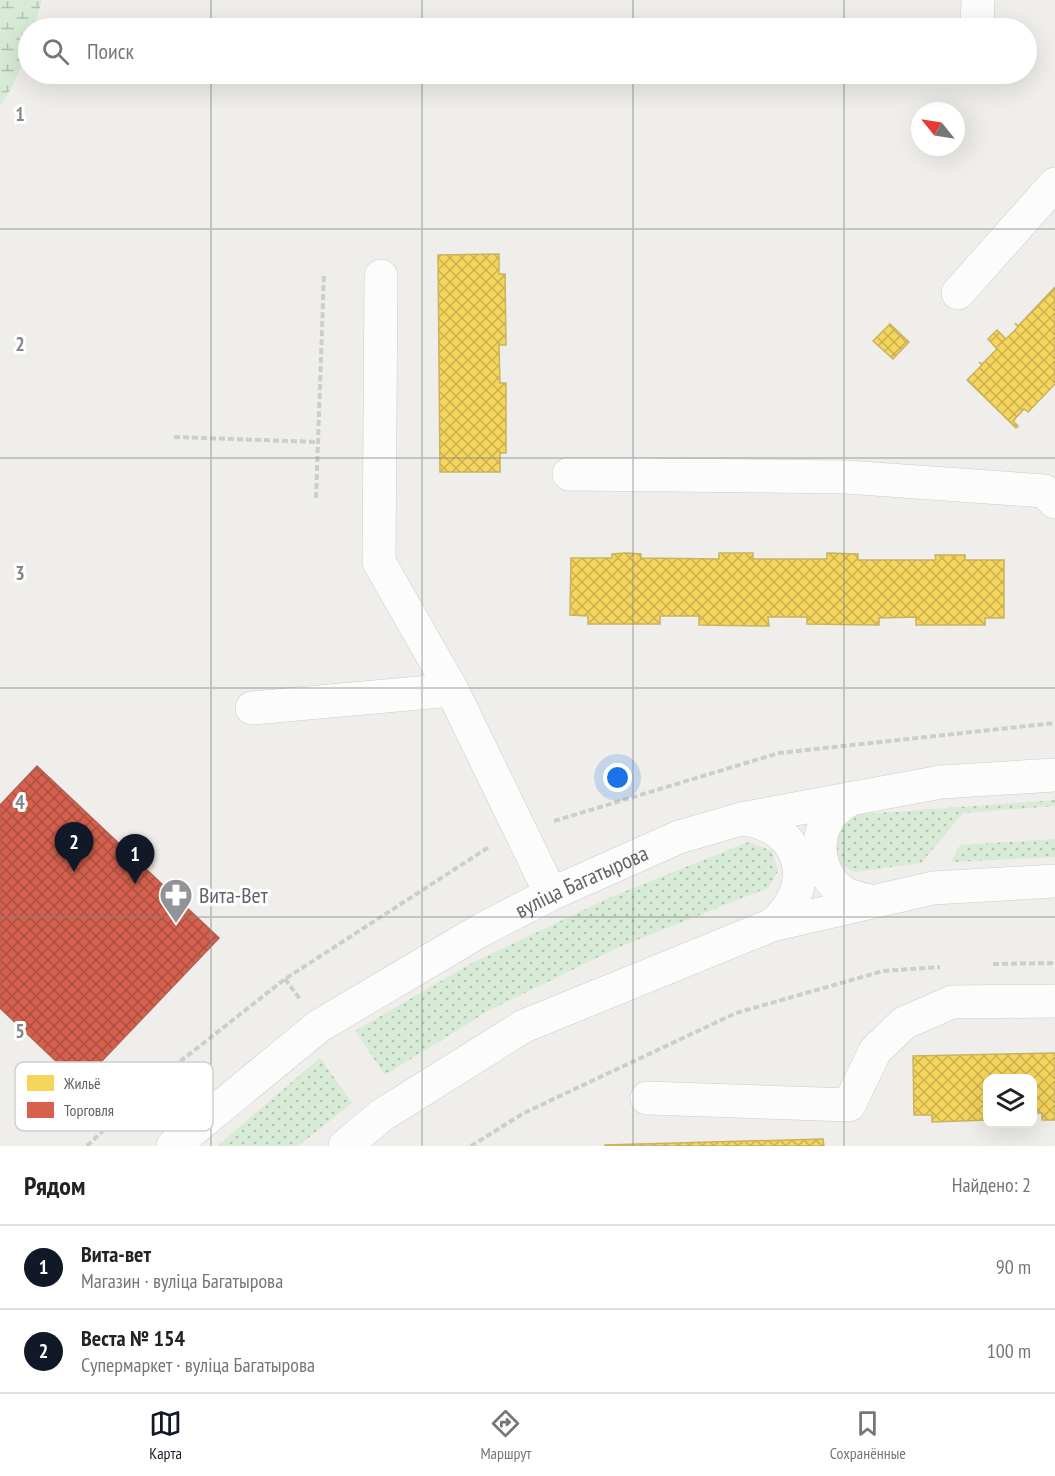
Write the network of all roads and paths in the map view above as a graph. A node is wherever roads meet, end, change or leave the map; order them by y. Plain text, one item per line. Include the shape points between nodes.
1 (978, 0) edge
2 (977, 18) edge
3 (1055, 184) edge
4 (324, 274) dead end
5 (381, 276) dead end
6 (958, 292) dead end
7 (174, 437) dead end
8 (318, 442) junction
9 (569, 474) dead end
10 (316, 498) dead end
11 (1055, 502) edge
12 (452, 690) junction
13 (252, 708) dead end
14 (1055, 775) edge
15 (852, 798) junction
16 (741, 819) junction
17 (1055, 881) edge
18 (551, 894) junction
19 (871, 902) junction
20 (772, 924) junction
21 (1055, 963) edge
22 (992, 964) dead end
23 (948, 967) dead end
24 (285, 979) dead end
25 (1055, 1000) edge
26 (302, 1002) dead end
27 (647, 1098) dead end
28 (213, 1113) edge
29 (191, 1131) edge
30 (173, 1146) edge
31 (345, 1146) edge
32 (471, 1146) edge

1 - 2 street
3 - 6 street
4 - 8 path
5 - 12 street via 379,562
7 - 8 path
8 - 10 path
9 - 11 street via 846,477 1044,491
12 - 13 street
12 - 18 street
14 - 15 street, вуліца Багатырова via 941,782
15 - 16 street, вуліца Багатырова
15 - 19 street via 838,806 828,819 819,849 822,865 841,891
16 - 18 street, вуліца Багатырова via 679,837
16 - 20 street via 763,823 782,834 797,859 800,874 793,903
17 - 19 street via 933,888
18 - 28 street, вуліца Багатырова via 483,929 319,1026
19 - 20 street
20 - 31 street via 524,1026 382,1115
21 - 22 path
23 - 32 path via 883,971 736,1013 524,1113
24 - 26 path
25 - 27 street via 952,1002 904,1023 875,1052 849,1105
29 - 30 street, вуліца Багатырова

